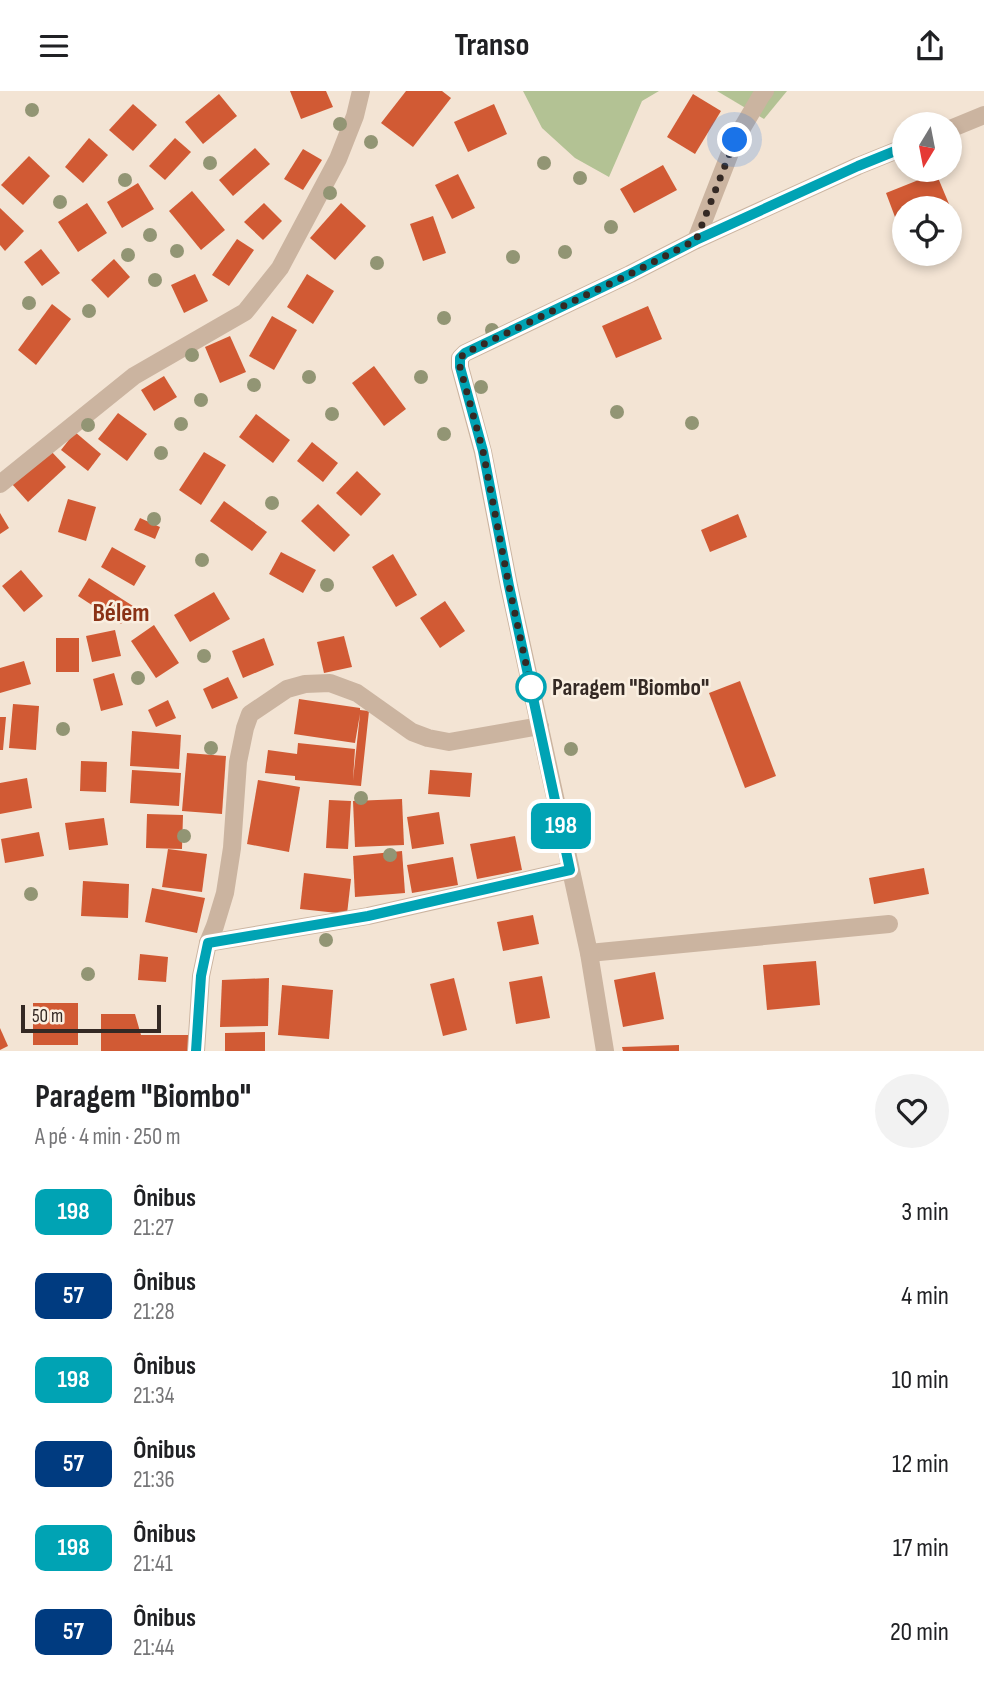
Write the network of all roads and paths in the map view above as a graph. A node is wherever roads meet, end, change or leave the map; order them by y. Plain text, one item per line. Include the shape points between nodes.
1 (361, 91) edge
2 (765, 91) edge
3 (984, 115) edge
4 (962, 124) edge
5 (892, 152) edge
6 (696, 240) junction
7 (0, 484) edge
8 (540, 726) junction
9 (570, 870) junction
10 (889, 924) dead end
11 (208, 943) junction
12 (589, 953) junction
13 (196, 1051) edge
14 (605, 1051) edge

1 - 7 street via 338,159 280,268 245,311 134,376
2 - 6 street via 735,140
3 - 4 street
5 - 6 street
6 - 8 street via 460,358
8 - 9 street
8 - 11 street via 449,742 428,739 357,693 330,683 287,688 250,714 245,728 225,893
9 - 11 street via 368,916
9 - 12 street
10 - 12 street
11 - 13 street
12 - 14 street

